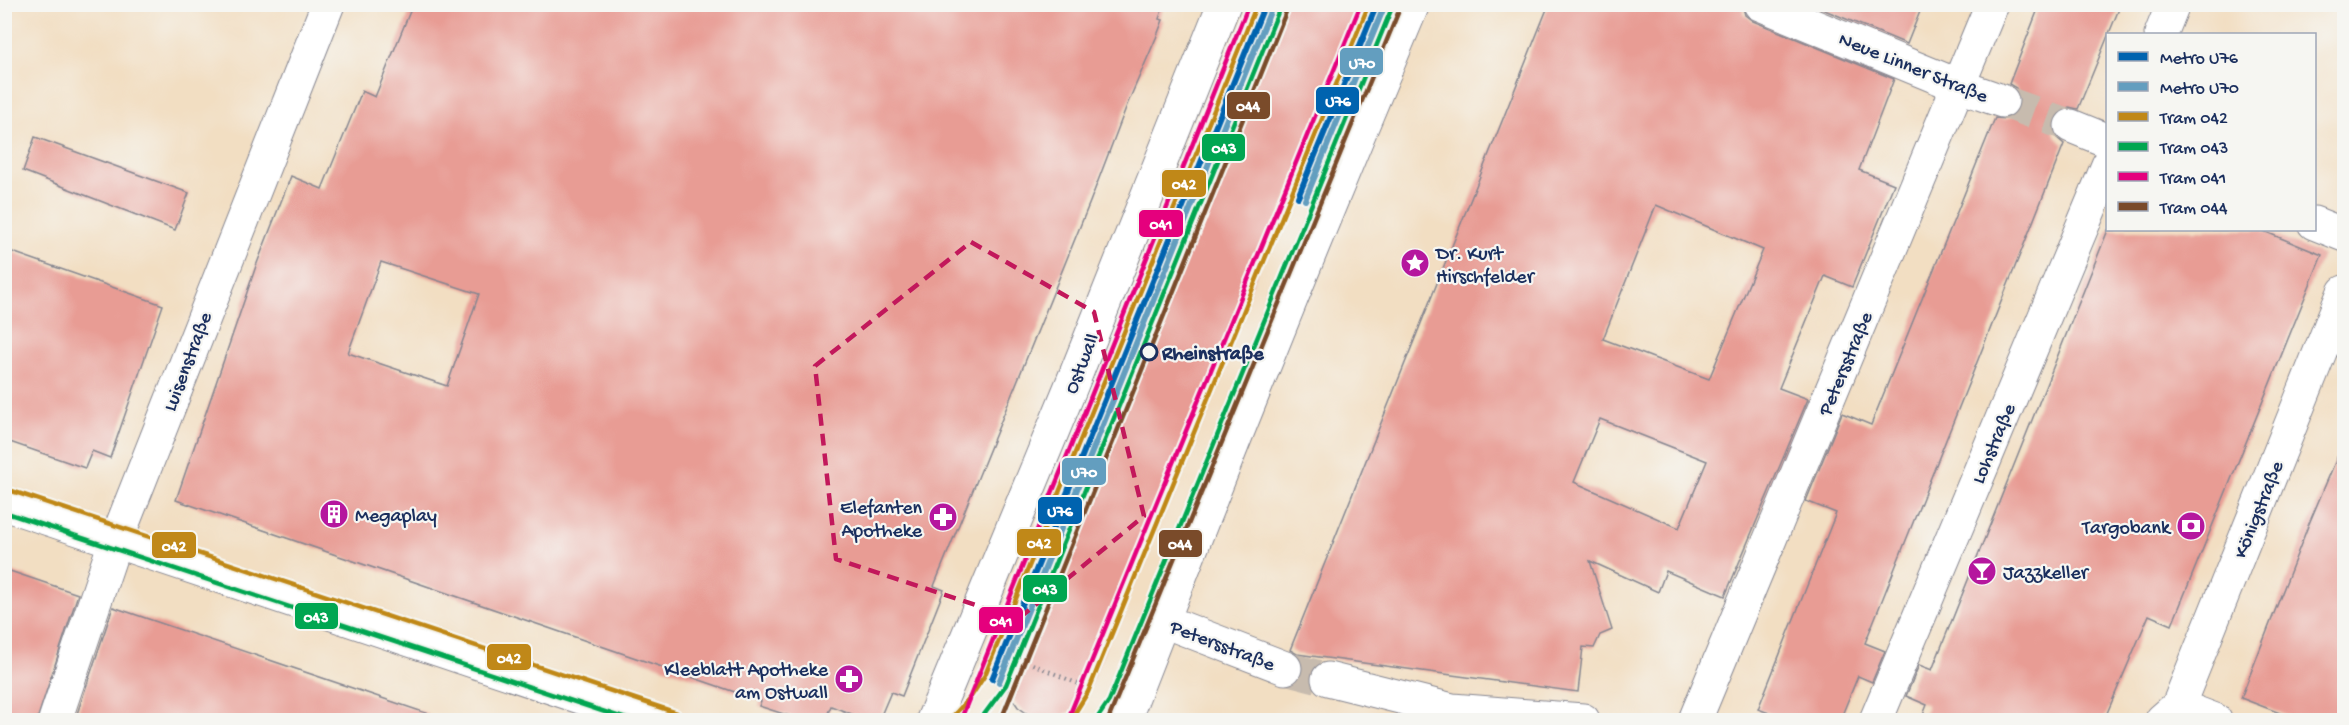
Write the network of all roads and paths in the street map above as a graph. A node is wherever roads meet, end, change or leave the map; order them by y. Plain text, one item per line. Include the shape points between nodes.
1 (328, 4) edge
2 (1224, 4) edge
3 (1413, 4) edge
4 (1760, 4) edge
5 (1992, 4) edge
6 (2173, 4) edge
7 (2161, 33) edge
8 (1959, 86) junction
9 (2002, 101) tunnel mouth
10 (2071, 126) tunnel mouth
11 (2106, 140) edge
12 (2106, 170) edge
13 (2316, 224) edge
14 (2344, 235) edge
15 (2344, 292) edge
16 (4, 504) edge
17 (116, 542) junction
18 (1161, 620) junction
19 (967, 638) junction
20 (1285, 668) tunnel mouth
21 (1328, 679) tunnel mouth
22 (1127, 712) edge
23 (2170, 713) edge
24 (55, 720) edge
25 (649, 720) edge
26 (933, 720) edge
27 (1583, 720) edge
28 (1695, 720) edge
29 (1876, 720) edge
30 (2215, 720) edge

1 - 17 street, Luisenstraße
2 - 19 street, Ostwall
3 - 18 street
4 - 8 street, Neue Linner Straße
5 - 8 street, Petersstraße
6 - 7 street
8 - 9 street, Neue Linner Straße
8 - 28 street, Petersstraße
10 - 11 street
12 - 29 street, Lohstraße
13 - 14 street
15 - 23 street, Königstraße
16 - 17 street
17 - 24 street, Luisenstraße
17 - 25 street
18 - 20 street, Petersstraße
18 - 22 street
19 - 22 path
19 - 26 street, Ostwall
21 - 27 street via 1452,710
23 - 30 street

